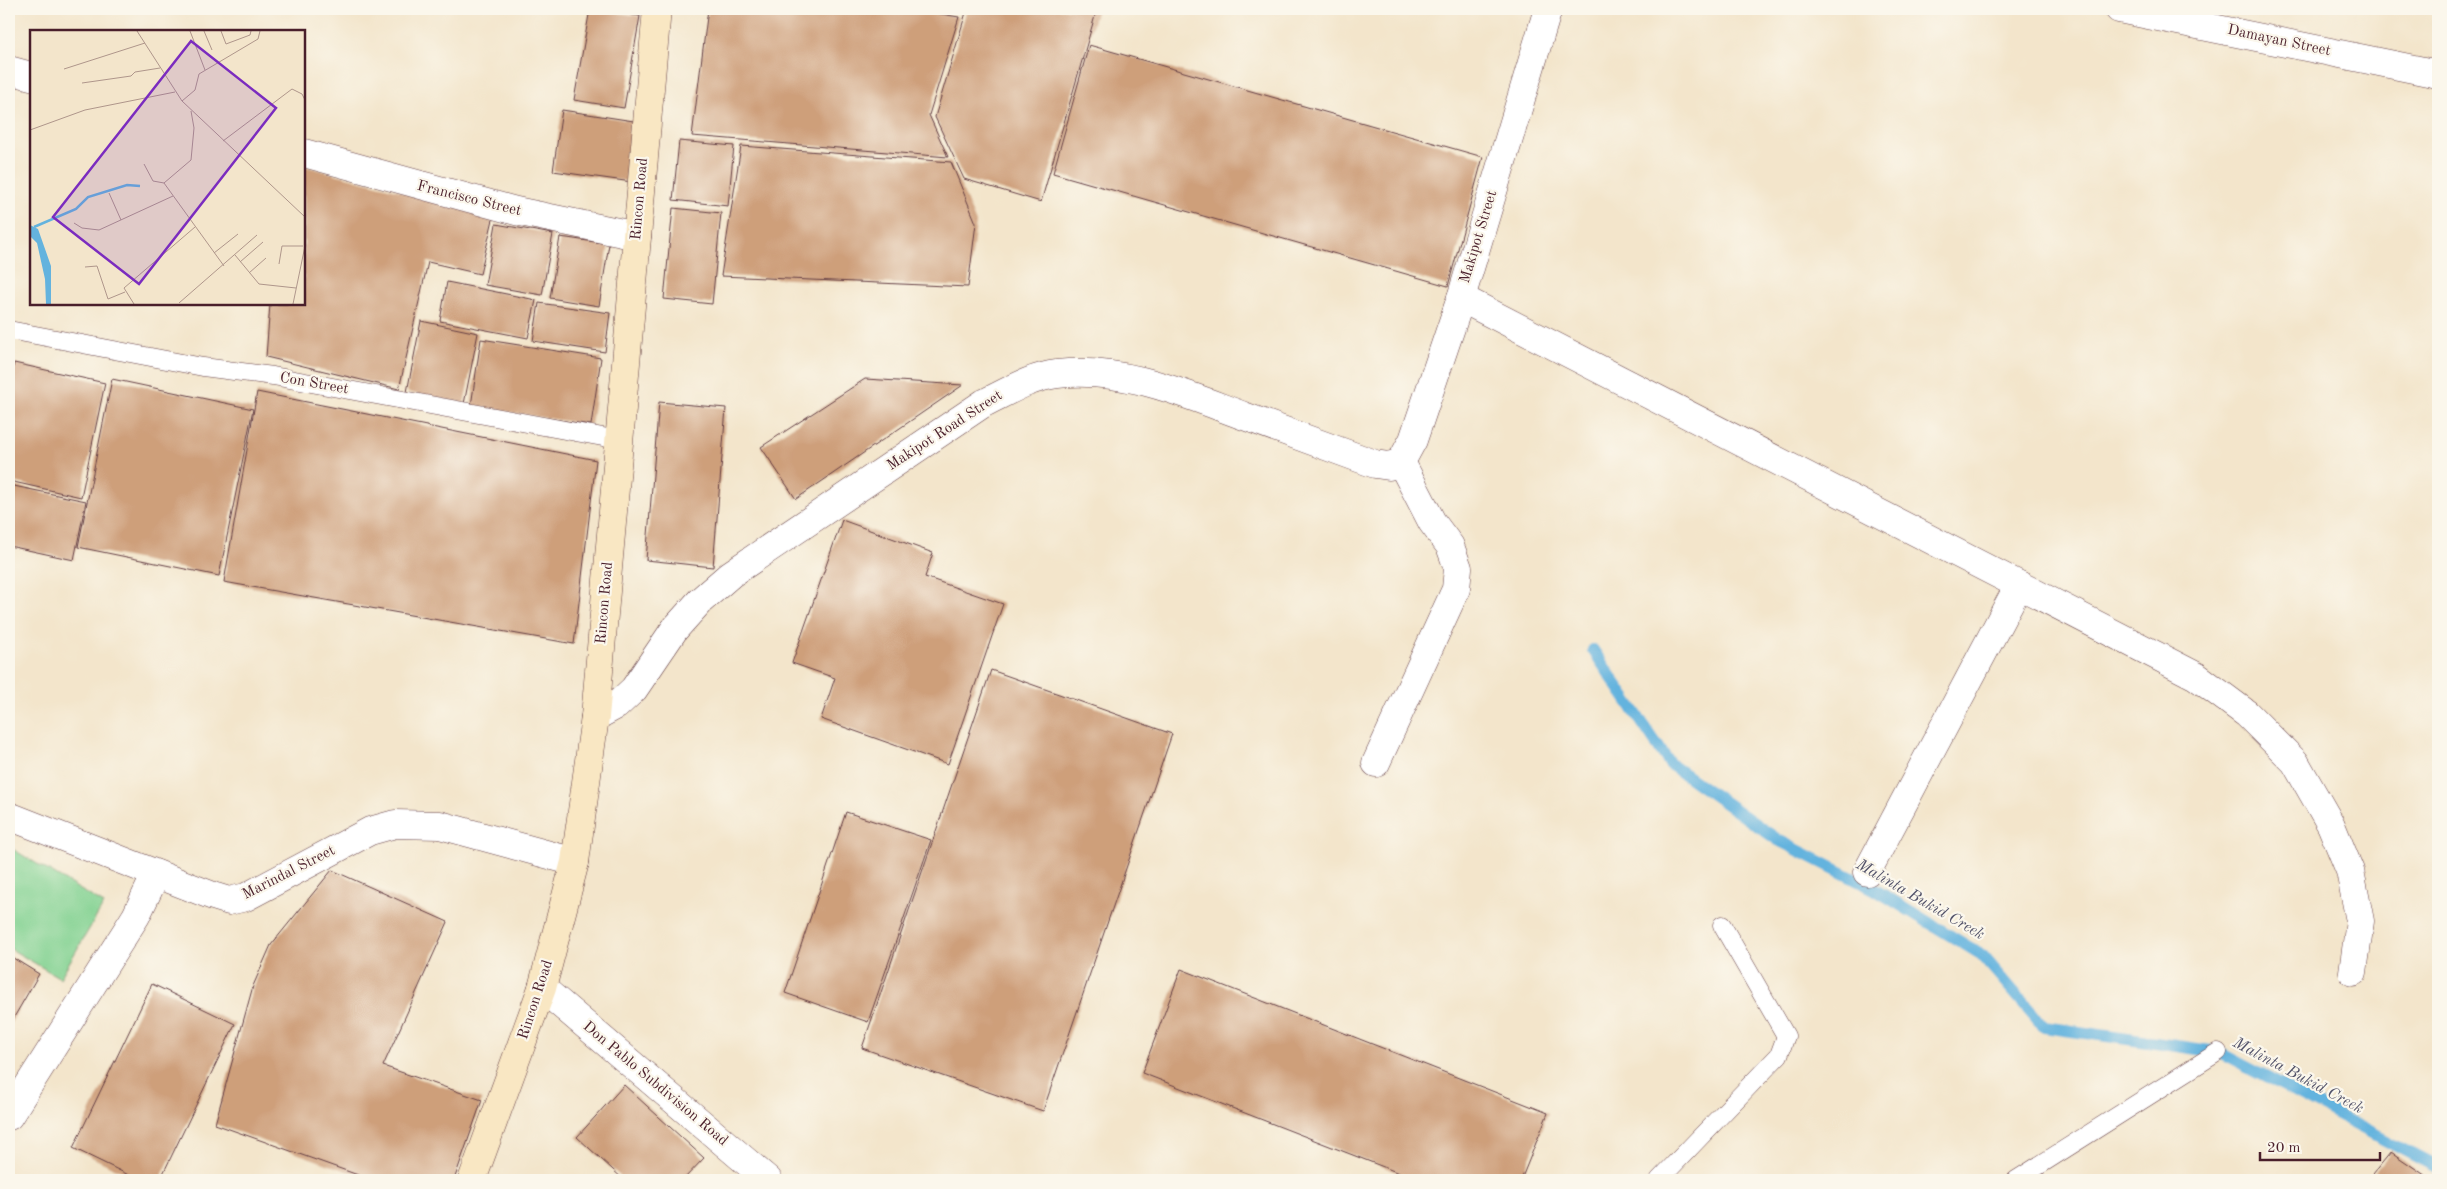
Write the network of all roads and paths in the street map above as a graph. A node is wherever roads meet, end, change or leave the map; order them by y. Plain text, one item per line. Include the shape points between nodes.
1 (657, 9) edge
2 (1548, 9) edge
3 (2119, 9) edge
4 (9, 70) edge
5 (2438, 74) edge
6 (30, 76) edge
7 (305, 154) edge
8 (637, 236) junction
9 (1461, 298) junction
10 (9, 330) edge
11 (619, 440) junction
12 (1401, 462) junction
13 (2019, 586) junction
14 (595, 717) junction
15 (1376, 763) dead end
16 (9, 816) edge
17 (574, 862) junction
18 (1866, 872) dead end
19 (156, 874) junction
20 (1722, 925) dead end
21 (2353, 972) dead end
22 (542, 988) junction
23 (2218, 1052) dead end
24 (9, 1116) edge
25 (472, 1180) edge
26 (768, 1180) edge
27 (1659, 1180) edge
28 (2016, 1180) edge

1 - 8 street, Rincon Road
2 - 9 street, Makipot Street
3 - 5 street, Damayan Street
4 - 6 street
7 - 8 street, Francisco Street via 516,211
8 - 11 street, Rincon Road
9 - 12 street, Makipot Street via 1413,440
9 - 13 street
10 - 11 lane, Con Street
11 - 14 street, Rincon Road
12 - 14 street, Makipot Road Street via 1389,466 1375,464 1176,390 1124,377 1087,371 1055,374 1025,382 984,403 731,574 687,616 634,689 617,706
12 - 15 street via 1432,522 1450,546 1458,568 1456,589
13 - 18 street
13 - 21 street via 2196,676 2247,714 2295,762 2331,825 2350,871 2360,921
14 - 17 street, Rincon Road
16 - 19 street, Marindal Street
17 - 19 street, Marindal Street via 440,825 417,823 395,824 370,831 246,897 229,900
17 - 22 street, Rincon Road
19 - 24 street via 136,916
20 - 27 lane via 1786,1036 1779,1055
22 - 25 street, Rincon Road
22 - 26 street, Don Pablo Subdivision Road
23 - 28 lane

